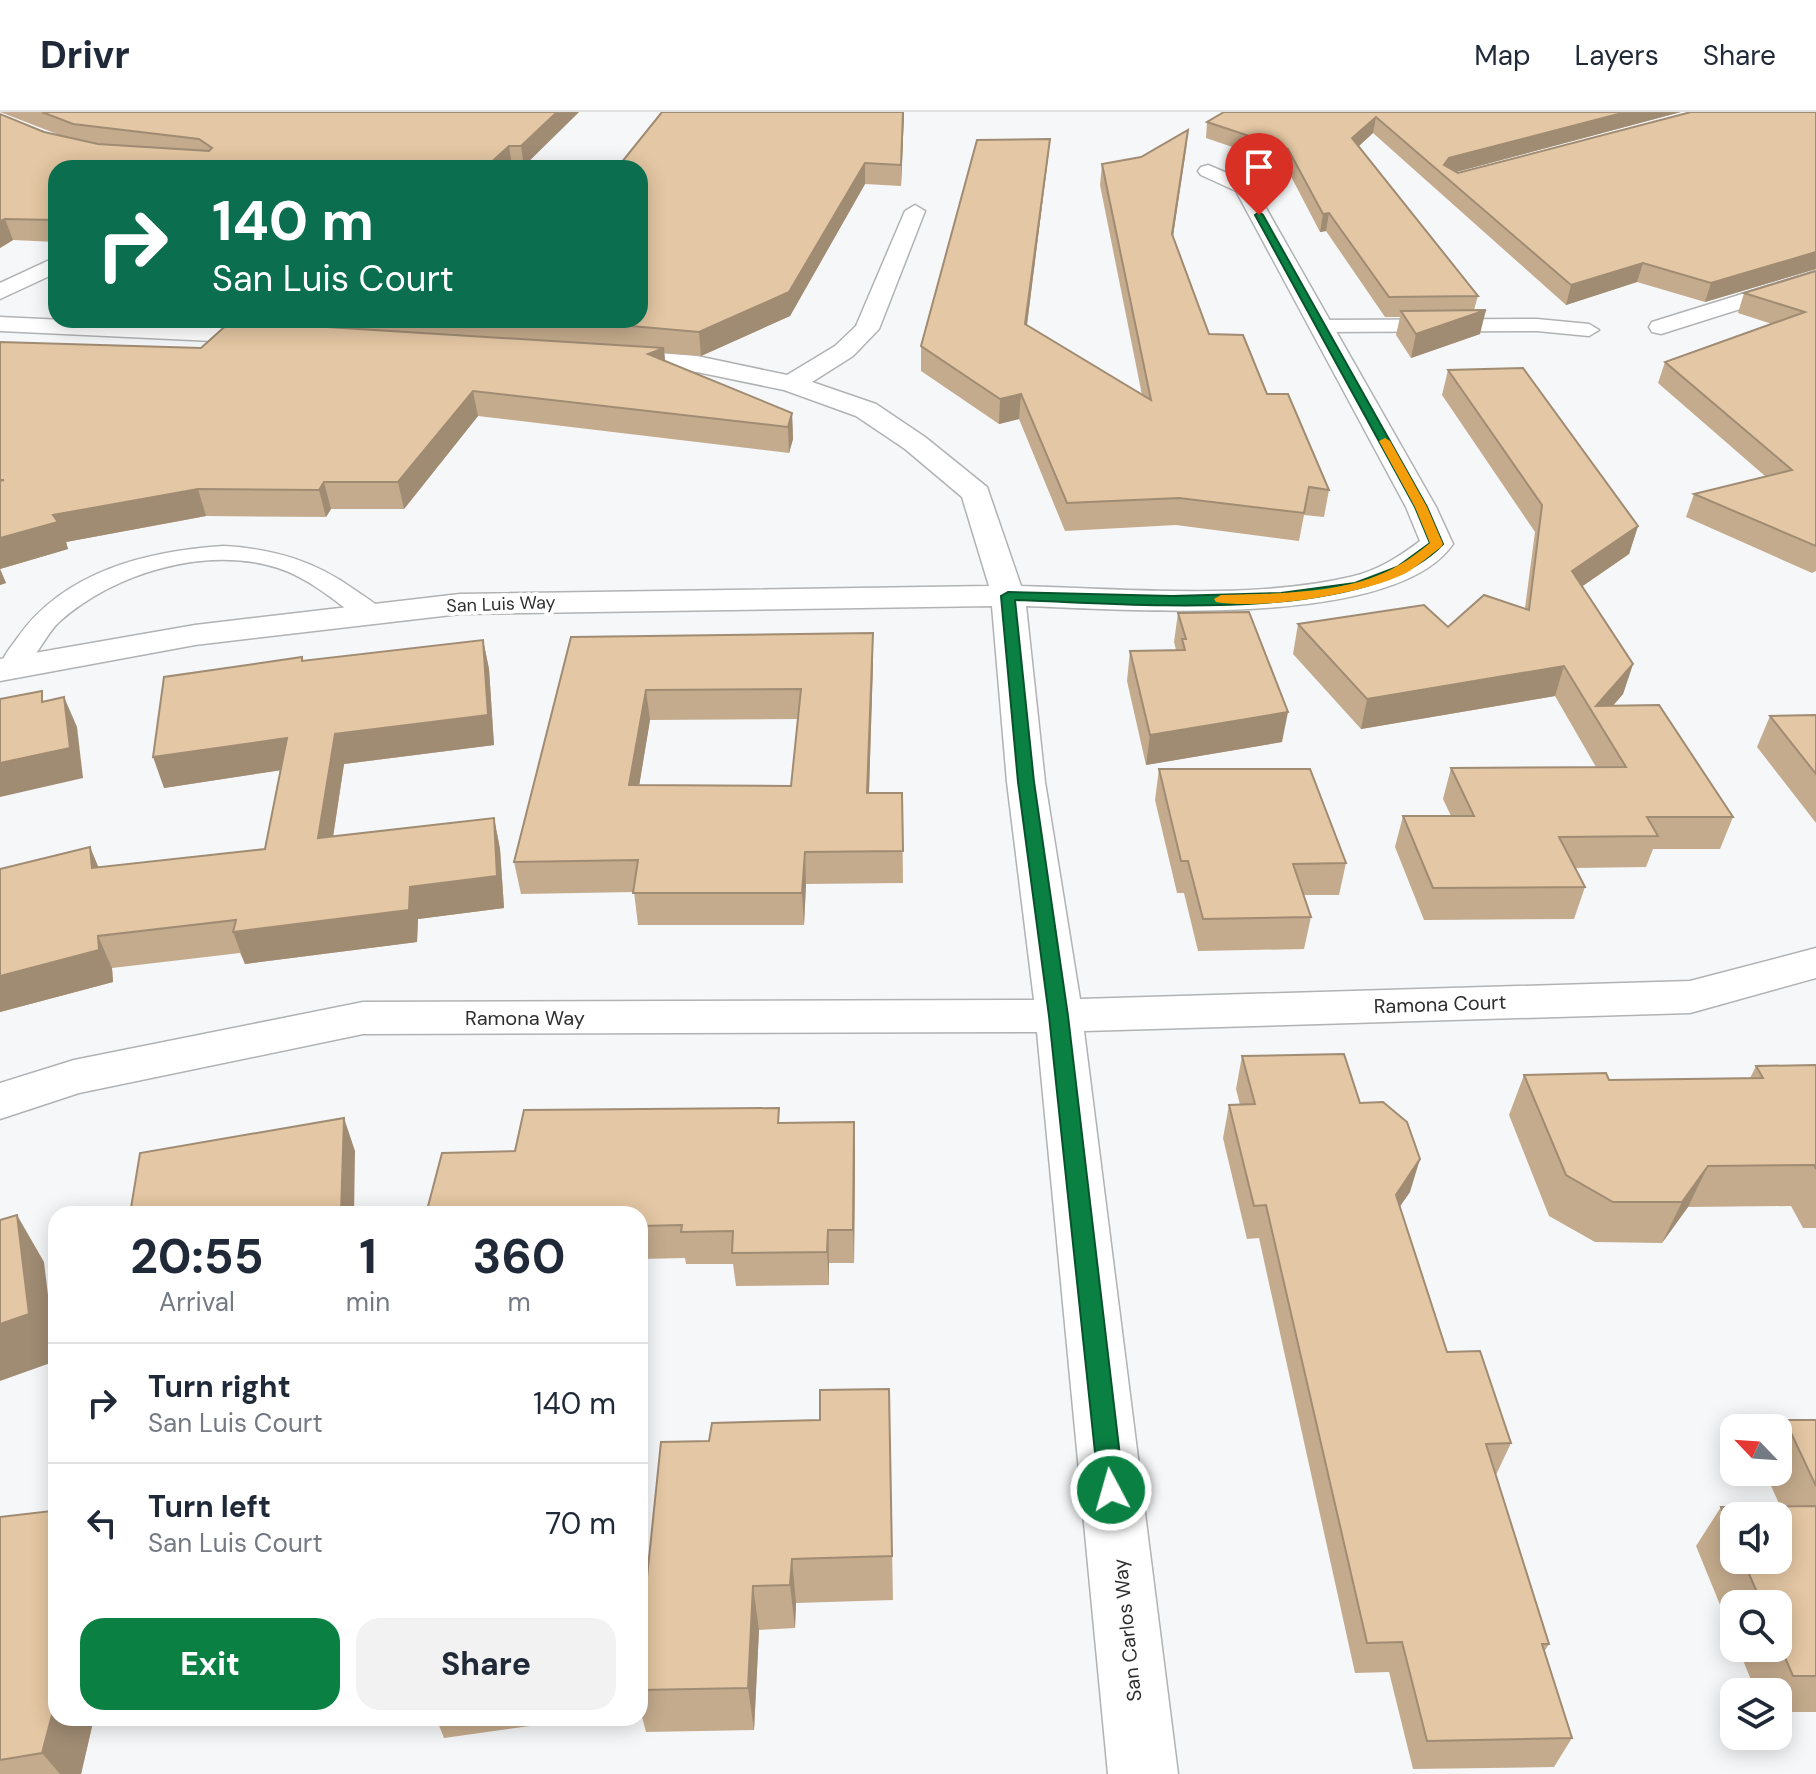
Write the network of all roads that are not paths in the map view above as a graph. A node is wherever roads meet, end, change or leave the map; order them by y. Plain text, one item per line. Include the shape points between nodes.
1 (1208, 171) dead end
2 (915, 211) dead end
3 (48, 268) edge
4 (1816, 278) edge
5 (0, 292) edge
6 (0, 324) edge
7 (48, 326) edge
8 (1321, 326) junction
9 (1661, 327) dead end
10 (85, 328) edge
11 (1589, 330) dead end
12 (318, 339) edge
13 (571, 355) edge
14 (791, 384) junction
15 (1008, 596) junction
16 (371, 614) junction
17 (5, 669) edge
18 (1816, 963) edge
19 (1059, 1016) junction
20 (0, 1101) edge
21 (1143, 1774) edge

1 - 8 street via 1244,187
2 - 14 street via 867,329 844,351
3 - 5 street
4 - 9 street
6 - 7 street
8 - 11 lane via 1537,325
8 - 15 street, San Luis Way via 1437,544 1402,569 1358,586 1281,597
10 - 12 street
13 - 14 street, San Carlos Way via 697,364
14 - 15 street, San Carlos Way via 866,410 976,493
15 - 16 street, San Luis Way via 460,604
15 - 19 street, San Carlos Way via 1026,782
16 - 17 street, San Luis Way via 195,635
16 - 17 lane via 320,576 279,560 226,554 156,561 95,583 72,599 50,615
18 - 19 street, Ramona Court via 1690,997
19 - 20 street, Ramona Way via 363,1018 74,1077
19 - 21 street, San Carlos Way

